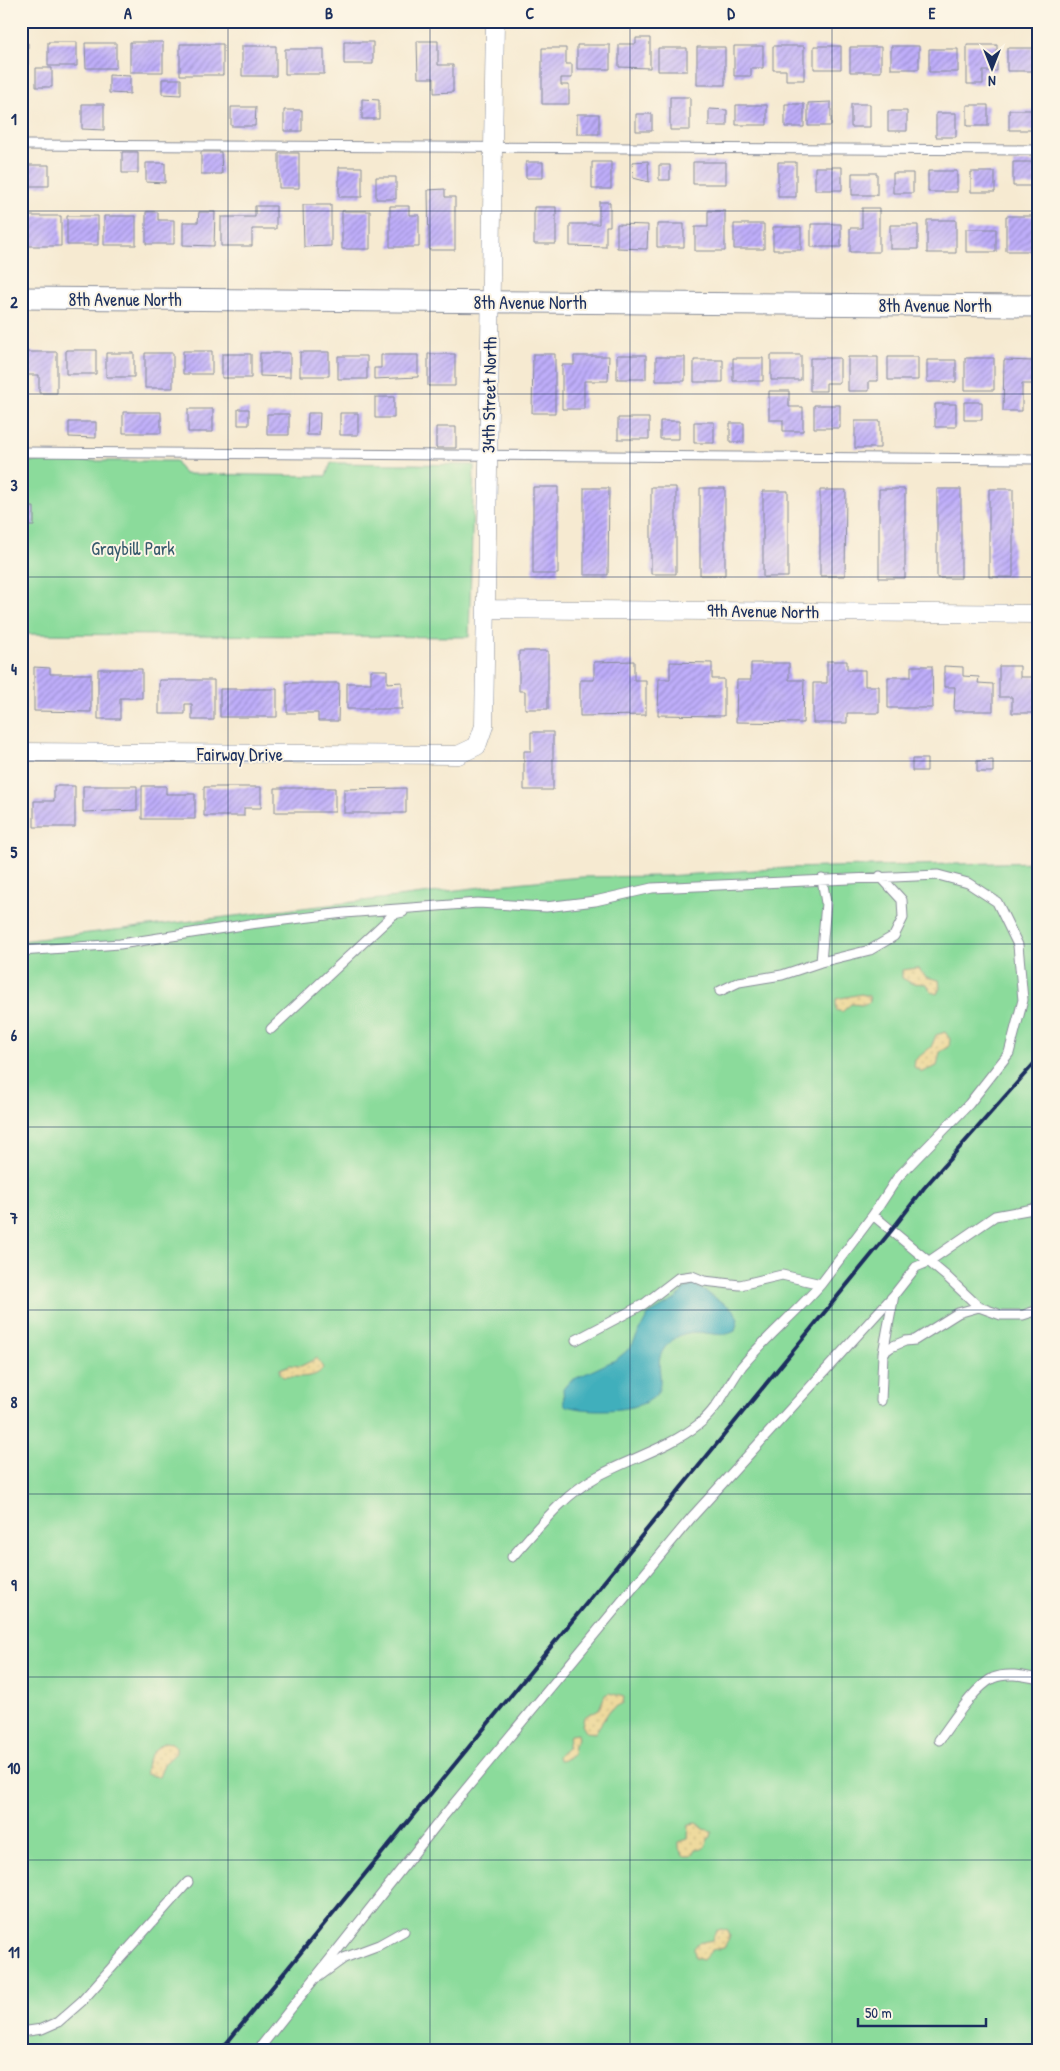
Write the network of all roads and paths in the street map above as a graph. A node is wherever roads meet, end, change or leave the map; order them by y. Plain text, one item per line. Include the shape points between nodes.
1 (495, 21) edge
2 (21, 144) edge
3 (493, 148) junction
4 (1039, 150) edge
5 (21, 298) edge
6 (491, 302) junction
7 (1039, 306) edge
8 (21, 452) edge
9 (487, 457) junction
10 (1039, 459) edge
11 (486, 609) junction
12 (1039, 614) edge
13 (21, 752) edge
14 (458, 755) joint
15 (880, 876) junction
16 (822, 879) junction
17 (411, 909) junction
18 (21, 952) edge
19 (821, 962) junction
20 (720, 991) dead end
21 (271, 1029) dead end
22 (1039, 1205) edge
23 (873, 1215) junction
24 (928, 1262) junction
25 (821, 1284) junction
26 (894, 1294) junction
27 (979, 1307) junction
28 (1039, 1310) edge
29 (576, 1340) dead end
30 (883, 1353) junction
31 (881, 1401) dead end
32 (512, 1557) dead end
33 (1039, 1679) edge
34 (939, 1740) dead end
35 (188, 1882) dead end
36 (404, 1931) dead end
37 (313, 1980) junction
38 (21, 2032) edge
39 (258, 2050) edge

1 - 3 street, 34th Street North
2 - 3 lane
3 - 4 lane
3 - 6 street, 34th Street North
5 - 6 street, 8th Avenue North
6 - 7 street, 8th Avenue North
6 - 9 street, 34th Street North
8 - 9 lane
9 - 10 lane
9 - 11 street, 34th Street North
11 - 12 street, 9th Avenue North
11 - 14 street, 34th Street North via 484,726 477,746
13 - 14 street, Fairway Drive
15 - 16 lane
15 - 19 lane via 902,900 900,929 870,950
15 - 23 lane via 938,875 968,883 997,902 1018,945 1023,1000 1009,1053 970,1104 898,1177
16 - 17 lane via 652,888 595,901 546,907 478,903
16 - 19 lane via 826,903
17 - 18 lane via 344,913 120,944
17 - 21 lane via 394,914
19 - 20 lane via 782,975 739,982
22 - 24 lane via 994,1216
23 - 24 lane
23 - 25 lane
24 - 26 lane via 916,1267
24 - 27 lane
25 - 29 lane via 782,1275 740,1285 704,1281 692,1276 678,1278 644,1304
25 - 32 lane via 742,1367 700,1424 580,1488 562,1502
26 - 30 lane
26 - 37 lane via 710,1496 442,1818
27 - 28 lane via 1002,1315 1022,1316
27 - 30 lane via 958,1314 915,1340 890,1346
30 - 31 lane
33 - 34 lane via 1010,1674 993,1678 979,1688
35 - 38 lane via 82,2001 58,2022 42,2029
36 - 37 lane via 379,1945 344,1958
37 - 39 lane

